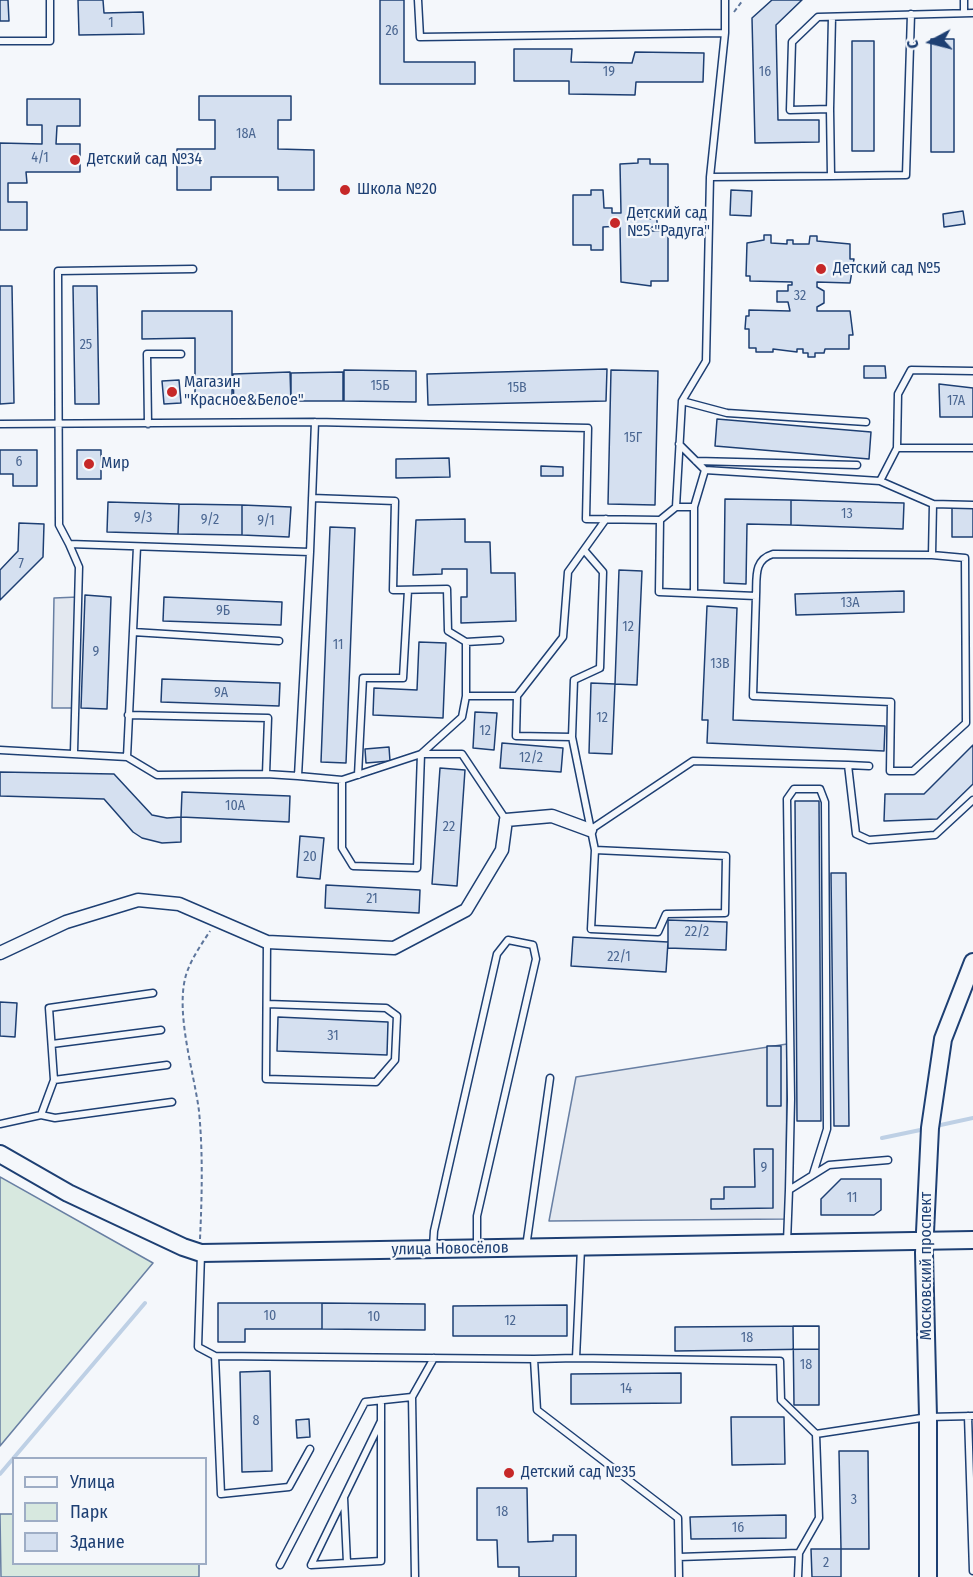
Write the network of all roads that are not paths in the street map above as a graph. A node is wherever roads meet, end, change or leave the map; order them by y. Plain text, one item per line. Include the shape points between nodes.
1 (50, 0) edge
2 (418, 0) edge
3 (724, 0) edge
4 (964, 0) edge
5 (964, 13) junction
6 (973, 13) edge
7 (911, 14) junction
8 (832, 16) junction
9 (724, 33) junction
10 (0, 41) edge
11 (830, 109) junction
12 (831, 176) junction
13 (710, 177) junction
14 (193, 269) dead end
15 (181, 354) dead end
16 (973, 371) edge
17 (682, 401) junction
18 (315, 422) junction
19 (866, 422) dead end
20 (0, 424) edge
21 (148, 424) junction
22 (58, 425) junction
23 (679, 444) junction
24 (897, 448) junction
25 (973, 448) edge
26 (696, 461) junction
27 (857, 465) dead end
28 (705, 470) junction
29 (880, 481) junction
30 (312, 498) junction
31 (933, 504) junction
32 (973, 505) edge
33 (676, 507) junction
34 (694, 507) junction
35 (606, 519) junction
36 (660, 520) junction
37 (69, 544) junction
38 (137, 547) junction
39 (584, 550) junction
40 (310, 552) junction
41 (932, 555) junction
42 (408, 590) junction
43 (693, 593) junction
44 (756, 596) junction
45 (133, 632) junction
46 (500, 640) dead end
47 (279, 641) dead end
48 (466, 642) junction
49 (466, 696) junction
50 (517, 696) junction
51 (128, 715) junction
52 (572, 737) junction
53 (0, 750) edge
54 (74, 752) junction
55 (421, 754) junction
56 (127, 757) junction
57 (848, 765) junction
58 (869, 766) dead end
59 (266, 774) junction
60 (358, 775) junction
61 (298, 776) junction
62 (342, 780) junction
63 (973, 800) edge
64 (506, 820) junction
65 (590, 830) junction
66 (595, 850) junction
67 (267, 942) junction
68 (0, 953) edge
69 (973, 962) edge
70 (153, 993) dead end
71 (267, 1004) junction
72 (160, 1030) dead end
73 (52, 1044) junction
74 (167, 1065) dead end
75 (550, 1078) dead end
76 (54, 1080) junction
77 (172, 1102) dead end
78 (41, 1115) junction
79 (0, 1124) edge
80 (0, 1154) edge
81 (888, 1160) dead end
82 (813, 1174) junction
83 (789, 1190) junction
84 (924, 1239) junction
85 (973, 1240) edge
86 (787, 1243) junction
87 (581, 1247) junction
88 (526, 1248) junction
89 (433, 1249) junction
90 (477, 1249) junction
91 (201, 1253) junction
92 (215, 1356) junction
93 (434, 1358) junction
94 (576, 1358) junction
95 (534, 1359) junction
96 (411, 1397) junction
97 (381, 1400) junction
98 (971, 1416) edge
99 (928, 1417) junction
100 (381, 1421) junction
101 (816, 1434) junction
102 (310, 1449) dead end
103 (344, 1497) junction
104 (799, 1553) junction
105 (679, 1557) junction
106 (347, 1563) junction
107 (280, 1565) dead end
108 (973, 1571) edge
109 (415, 1577) edge
110 (679, 1577) edge
111 (798, 1577) edge
112 (928, 1577) edge

1 - 10 lane via 50,41
2 - 9 lane via 420,37
3 - 9 lane
4 - 5 lane
5 - 6 lane
5 - 7 lane
7 - 8 lane
7 - 12 lane via 906,175
8 - 11 lane
8 - 11 lane via 818,17 792,42 790,110
9 - 13 lane
11 - 12 lane
12 - 13 lane
13 - 17 lane via 706,361
14 - 22 lane via 58,271
15 - 21 lane via 147,354
16 - 24 lane via 911,370 898,394
17 - 19 lane via 727,413
17 - 23 lane
18 - 21 lane
18 - 30 lane
18 - 35 lane via 588,428 586,519
20 - 22 lane
21 - 22 lane
22 - 37 lane via 59,525
23 - 26 lane
23 - 33 lane
24 - 25 lane
24 - 29 lane
26 - 27 lane
26 - 28 lane
28 - 29 lane
28 - 34 lane
29 - 31 lane
30 - 40 lane
30 - 42 lane via 395,501 393,590
31 - 32 lane
31 - 41 lane
33 - 34 lane
33 - 36 lane
34 - 43 lane
35 - 36 lane
35 - 39 lane
36 - 43 lane via 659,592
37 - 38 lane
37 - 54 lane via 79,567
38 - 40 lane
38 - 45 lane
39 - 50 lane via 568,572 563,637
39 - 52 lane via 603,572 600,668 574,680
40 - 61 lane
41 - 44 lane via 773,554 763,557 758,564
41 - 44 lane via 965,558 966,723 913,771 890,771 891,702 753,696
42 - 48 lane via 447,589 448,631
42 - 60 lane via 403,678 363,678
43 - 44 lane
45 - 47 lane
45 - 51 lane
46 - 48 lane
48 - 49 lane
49 - 50 lane
49 - 55 lane via 462,717
50 - 52 lane via 516,736
51 - 56 lane
51 - 59 lane via 268,718
52 - 65 lane
53 - 54 lane
54 - 56 lane
55 - 60 lane
55 - 62 lane via 417,868 353,866 342,848
55 - 64 lane via 462,754
56 - 59 lane via 157,775
57 - 58 lane
57 - 63 lane via 856,834 869,840 935,835
57 - 65 lane via 693,761
59 - 61 lane
60 - 62 lane
61 - 62 lane
64 - 65 street via 552,816
64 - 67 street via 502,850 466,910 394,948
65 - 66 lane
66 - 66 lane via 591,929 658,932 666,914 725,914 726,856
67 - 68 street via 179,904 138,900 66,922
67 - 71 lane
69 - 84 street, Московский проспект via 943,1039 930,1128
70 - 73 lane via 49,1008
71 - 71 lane via 266,1079 376,1082 395,1060 397,1016 386,1008
72 - 73 lane
73 - 76 lane
74 - 76 lane
75 - 88 lane
76 - 78 lane
77 - 78 lane via 55,1118
78 - 79 lane
80 - 91 street, улица Новосёлов via 68,1193
81 - 82 lane via 829,1165
82 - 83 lane
82 - 83 lane via 827,1129 825,802 819,789 794,789 787,799
83 - 86 lane
84 - 85 street, улица Новосёлов
84 - 86 street, улица Новосёлов
84 - 99 street, Московский проспект
86 - 87 street, улица Новосёлов
87 - 88 street, улица Новосёлов
87 - 94 lane
88 - 90 street, улица Новосёлов
89 - 90 street, улица Новосёлов
89 - 90 lane via 497,954 508,940 533,945 536,959 477,1216
89 - 91 street, улица Новосёлов
91 - 92 lane via 198,1347
92 - 93 lane
92 - 102 lane via 221,1494 289,1487
93 - 95 lane
93 - 96 lane
94 - 95 lane
94 - 101 lane via 780,1361 781,1400
95 - 105 lane via 537,1410 678,1518
96 - 97 lane
96 - 109 lane
97 - 100 lane
97 - 107 lane via 365,1402
98 - 99 lane
98 - 108 lane
99 - 101 lane
99 - 112 street, Московский проспект
100 - 103 lane
100 - 106 lane via 381,1562
101 - 104 lane via 819,1518
103 - 106 lane
103 - 106 lane via 311,1565
104 - 105 lane
104 - 111 lane
105 - 110 lane

